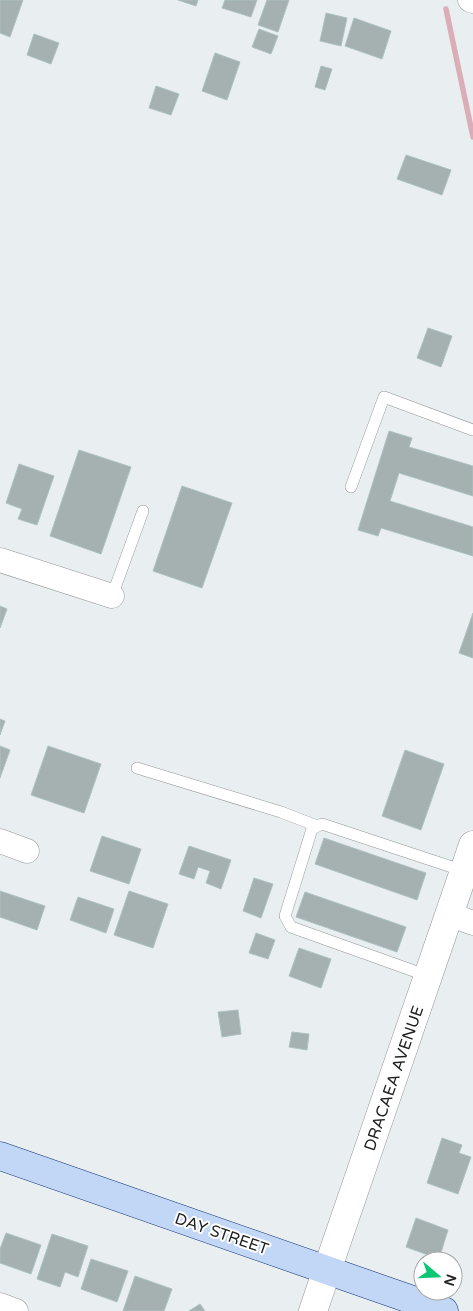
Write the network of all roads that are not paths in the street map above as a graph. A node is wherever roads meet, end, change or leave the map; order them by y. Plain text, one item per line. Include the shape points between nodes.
1 (473, 430) edge
2 (351, 488) dead end
3 (144, 511) dead end
4 (0, 560) edge
5 (112, 596) joint
6 (137, 768) dead end
7 (317, 826) junction
8 (0, 841) edge
9 (473, 845) edge
10 (27, 851) dead end
11 (464, 871) junction
12 (461, 919) edge
13 (428, 976) junction
14 (0, 1156) edge
15 (328, 1270) junction
16 (0, 1305) edge
17 (16, 1311) edge
18 (314, 1311) edge
19 (444, 1311) edge

1 - 2 lane via 384,396
3 - 5 lane
4 - 5 street
6 - 7 lane
7 - 11 lane via 322,824
7 - 13 lane via 312,829 285,916 291,927
8 - 10 street
9 - 11 street, DRACAEA AVENUE
11 - 12 street, DRACAEA AVENUE
12 - 13 street, DRACAEA AVENUE
13 - 15 street, DRACAEA AVENUE
14 - 15 main road, DAY STREET
15 - 18 street, DRACAEA AVENUE
15 - 19 main road, DAY STREET
16 - 17 street

